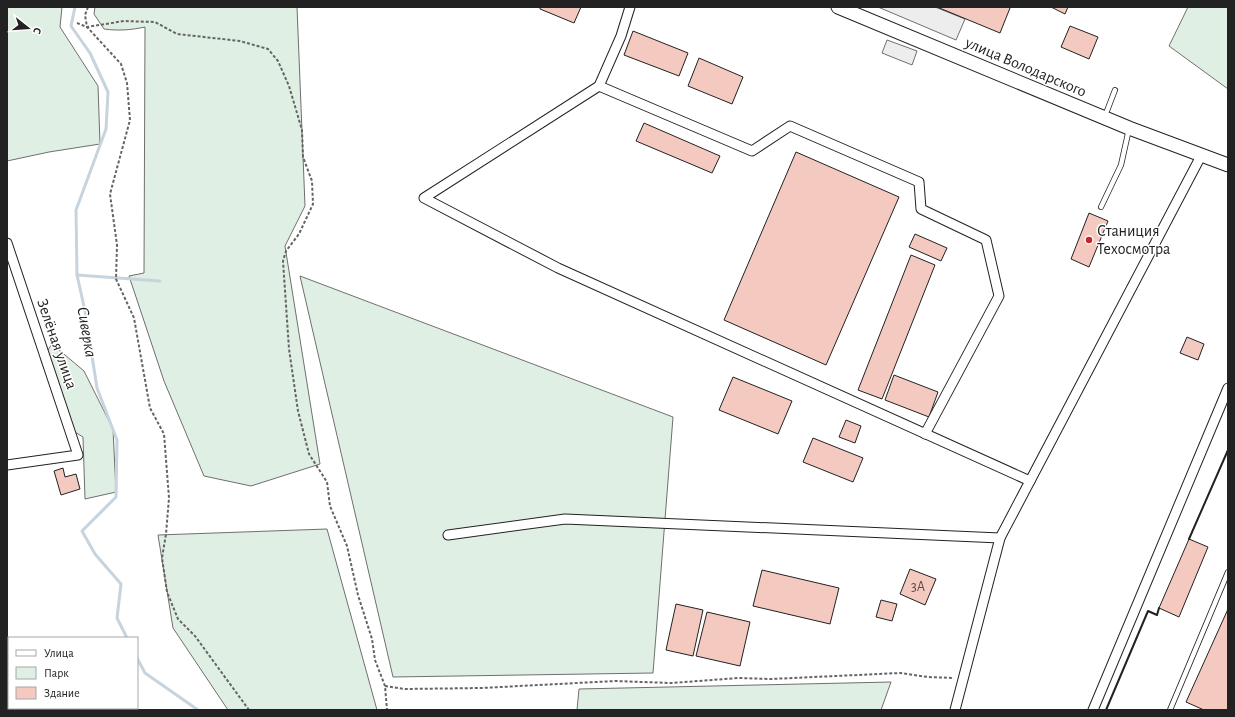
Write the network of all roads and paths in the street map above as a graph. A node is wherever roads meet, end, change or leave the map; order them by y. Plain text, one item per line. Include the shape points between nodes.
1 (88, 7) edge
2 (630, 7) edge
3 (838, 7) edge
4 (77, 23) dead end
5 (87, 27) junction
6 (599, 86) junction
7 (1115, 90) dead end
8 (1105, 118) junction
9 (1129, 128) junction
10 (1202, 154) junction
11 (1228, 165) edge
12 (1100, 207) dead end
13 (7, 243) edge
14 (1228, 388) edge
15 (925, 434) junction
16 (7, 465) edge
17 (1030, 481) junction
18 (448, 535) dead end
19 (1000, 538) junction
20 (1228, 572) edge
21 (964, 678) junction
22 (385, 686) junction
23 (249, 710) edge
24 (387, 710) edge
25 (955, 710) edge
26 (1093, 710) edge
27 (1170, 710) edge

1 - 5 path via 85,15
2 - 6 street via 621,36
3 - 8 main road, улица Володарского
4 - 5 path
5 - 22 path via 124,21 155,22 177,34 240,41 268,49 278,61 289,86 302,130 303,157 312,181 312,204 299,234 286,251 283,261 289,349 298,411 309,454 326,482 330,506 347,546 358,595 372,639 375,660
5 - 23 path via 121,64 127,83 130,120 110,194 117,245 116,279 134,318 150,408 164,434 169,498 162,558 167,592 178,619 195,636
6 - 15 street via 752,151 790,126 919,182 921,208 986,240 999,296
6 - 15 street via 424,198 558,268
7 - 8 lane
8 - 9 main road, улица Володарского
9 - 10 main road, улица Володарского
9 - 12 lane via 1121,165
10 - 11 main road, улица Володарского
10 - 17 street
13 - 16 street, Зелёная улица via 78,455
14 - 26 street
15 - 17 street
17 - 19 street
18 - 19 street via 565,519
19 - 21 street
20 - 27 lane
21 - 22 path via 900,673 405,690
21 - 25 street
22 - 24 path

